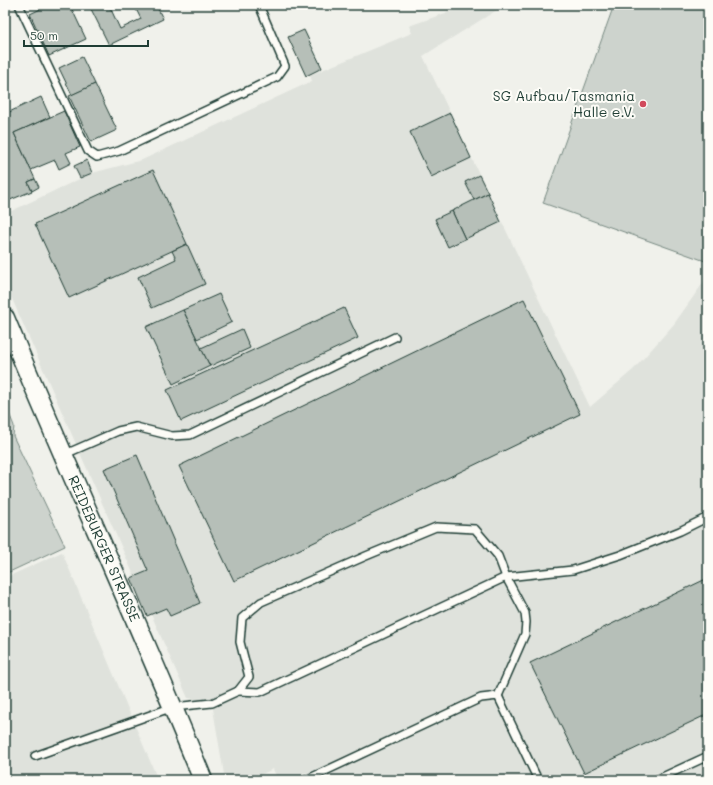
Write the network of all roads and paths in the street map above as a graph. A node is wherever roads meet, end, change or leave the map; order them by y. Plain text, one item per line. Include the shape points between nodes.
1 (19, 5) edge
2 (259, 5) edge
3 (5, 318) edge
4 (395, 337) dead end
5 (63, 455) junction
6 (708, 517) edge
7 (506, 577) junction
8 (238, 691) junction
9 (498, 696) junction
10 (173, 707) junction
11 (35, 756) dead end
12 (708, 756) edge
13 (203, 780) edge
14 (306, 780) edge
15 (538, 780) edge
16 (656, 780) edge

1 - 2 lane via 88,150 97,157 119,150 277,77 285,66
3 - 5 street, REIDEBURGER STRASSE
4 - 5 lane via 190,435 172,436 136,427 118,431
5 - 10 street, REIDEBURGER STRASSE
6 - 7 lane via 620,555 573,570
7 - 8 lane via 260,692
7 - 8 lane via 498,556 475,529 436,527 366,556 262,602 242,618 240,642 249,677
7 - 9 lane via 525,613 526,622 525,634
8 - 10 lane via 212,703
9 - 14 lane via 482,698
9 - 15 lane
10 - 11 lane
10 - 13 street, REIDEBURGER STRASSE
12 - 16 lane

